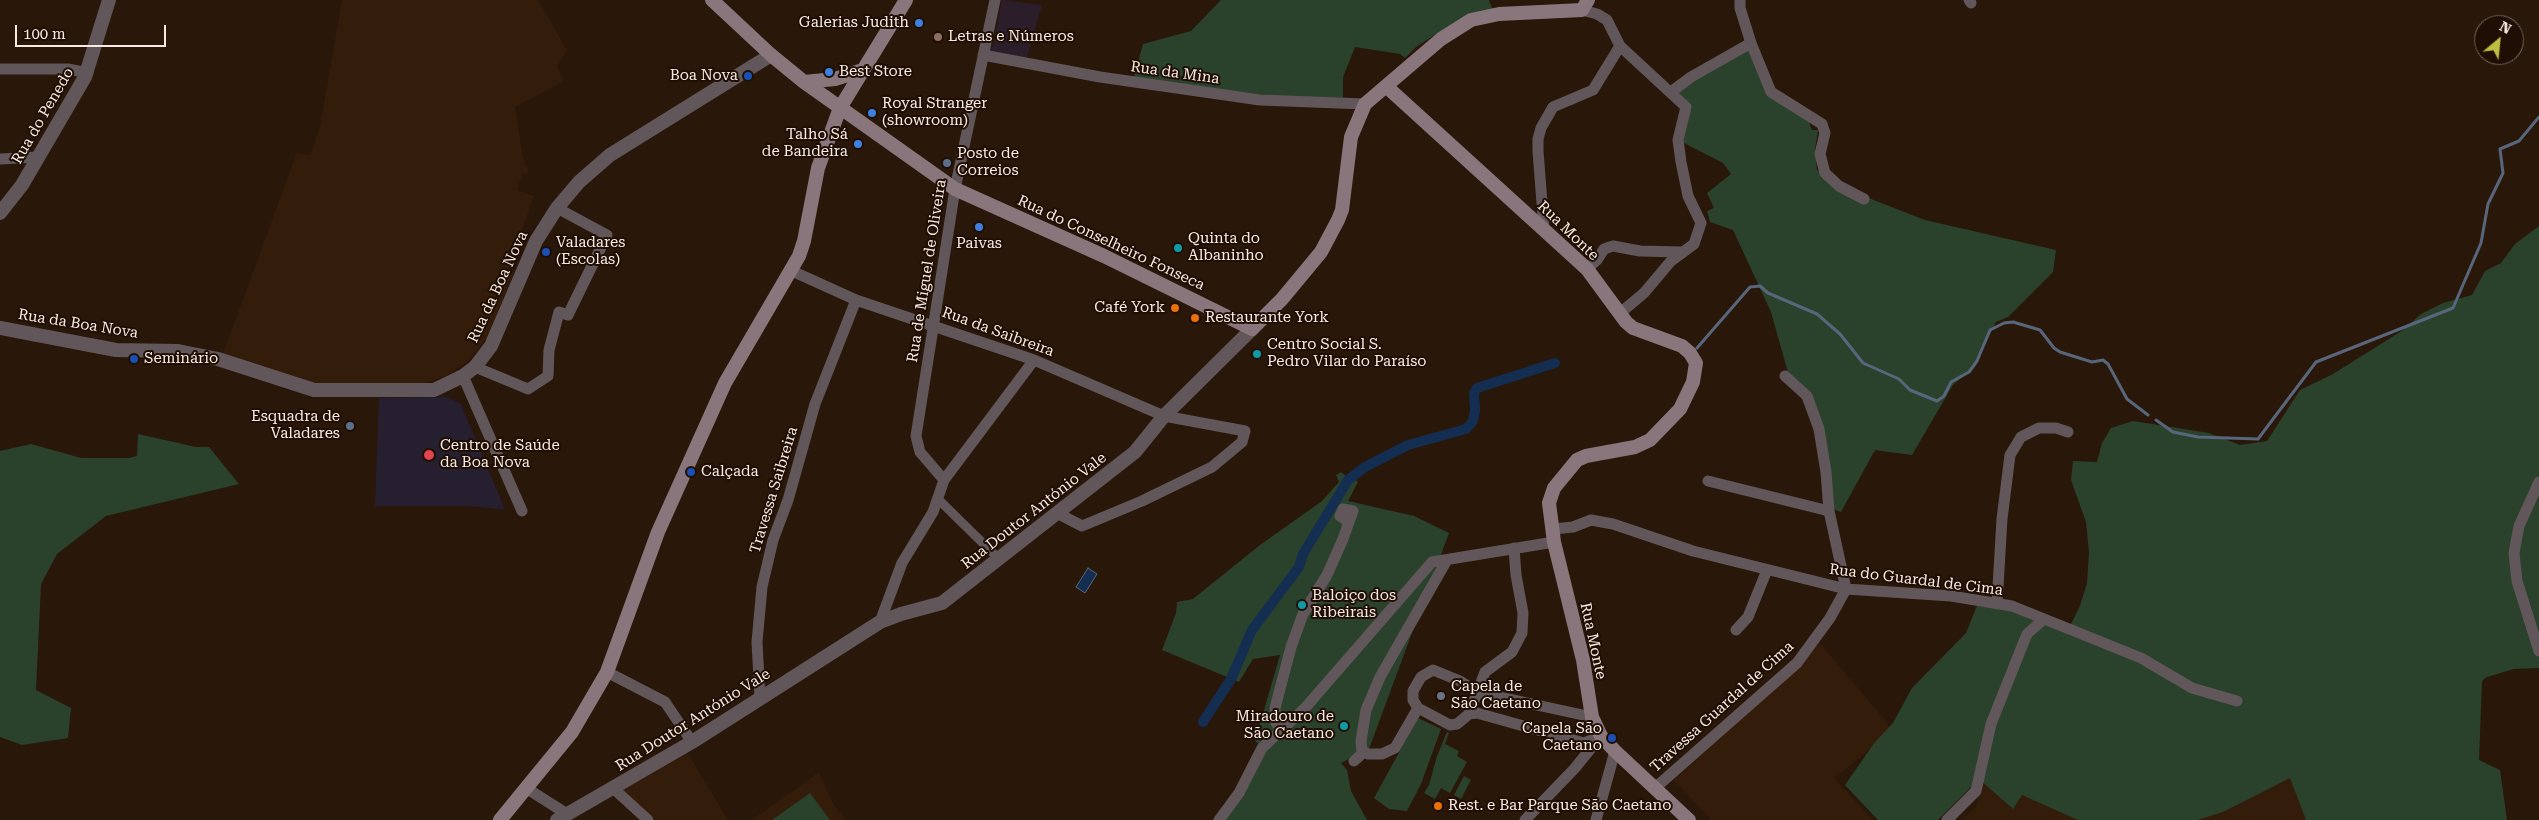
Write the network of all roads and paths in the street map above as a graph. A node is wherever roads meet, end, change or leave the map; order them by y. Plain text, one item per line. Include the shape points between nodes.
1 (109, 0) edge
2 (712, 0) edge
3 (906, 0) edge
4 (995, 0) edge
5 (1740, 0) edge
6 (1585, 5) edge
7 (1751, 43) junction
8 (1620, 46) junction
9 (771, 55) junction
10 (983, 55) junction
11 (0, 69) edge
12 (863, 70) junction
13 (88, 73) junction
14 (804, 82) junction
15 (1387, 87) junction
16 (1671, 92) junction
17 (1365, 104) junction
18 (840, 108) junction
19 (39, 157) junction
20 (0, 159) edge
21 (954, 189) junction
22 (1864, 199) dead end
23 (557, 208) junction
24 (0, 213) edge
25 (1544, 229) junction
26 (1681, 252) junction
27 (1587, 269) junction
28 (792, 271) junction
29 (856, 300) junction
30 (1619, 314) junction
31 (933, 324) junction
32 (0, 328) edge
33 (1252, 329) junction
34 (1034, 360) junction
35 (475, 367) junction
36 (463, 376) junction
37 (1784, 376) dead end
38 (1164, 416) junction
39 (2068, 432) dead end
40 (944, 480) junction
41 (1708, 481) dead end
42 (2539, 482) edge
43 (938, 499) junction
44 (522, 511) dead end
45 (1829, 511) junction
46 (1057, 513) junction
47 (1349, 522) dead end
48 (1553, 536) junction
49 (1514, 548) junction
50 (998, 558) junction
51 (1447, 560) junction
52 (1767, 570) junction
53 (1846, 589) junction
54 (1997, 604) junction
55 (2044, 619) junction
56 (880, 622) junction
57 (1736, 630) dead end
58 (2539, 651) edge
59 (607, 672) junction
60 (1477, 692) junction
61 (760, 697) junction
62 (2237, 701) dead end
63 (1418, 708) junction
64 (1469, 714) junction
65 (1592, 717) junction
66 (1282, 730) junction
67 (1601, 736) junction
68 (692, 742) junction
69 (1615, 751) junction
70 (1364, 752) junction
71 (1354, 760) dead end
72 (526, 788) junction
73 (614, 788) junction
74 (1655, 788) junction
75 (562, 817) edge
76 (500, 820) edge
77 (648, 820) edge
78 (1219, 820) edge
79 (1525, 820) edge
80 (1596, 820) edge
81 (1689, 820) edge
82 (1947, 820) edge

1 - 13 street, Rua do Penedo
2 - 9 main road, Rua do Conselheiro Fonseca
3 - 12 main road
4 - 10 street, Rua de Miguel de Oliveira
5 - 7 street
6 - 8 street via 1607,20
6 - 15 main road, Rua Doutor António Vale via 1471,20 1441,39
7 - 16 street
7 - 22 street via 1771,92 1822,124 1825,133 1820,154 1825,173 1839,186
8 - 16 street
8 - 25 street via 1593,90 1553,108 1541,128 1538,151
9 - 14 main road, Rua do Conselheiro Fonseca
9 - 23 street, Rua da Boa Nova via 610,155 579,182
10 - 17 street, Rua da Mina via 1100,77 1260,100
10 - 21 street, Rua de Miguel de Oliveira
11 - 13 street via 68,69
12 - 14 main road via 835,79
12 - 18 main road
13 - 19 street, Rua do Penedo
14 - 18 main road, Rua do Conselheiro Fonseca
15 - 17 main road, Rua Doutor António Vale
15 - 25 main road, Rua Monte
16 - 26 street via 1686,107 1678,140 1688,196 1701,224 1694,244
17 - 33 main road, Rua Doutor António Vale via 1351,137 1338,220 1321,252 1282,300
18 - 21 main road, Rua do Conselheiro Fonseca
18 - 28 main road via 822,154 804,241
19 - 20 street
19 - 24 street, Rua do Penedo
21 - 31 street, Rua de Miguel de Oliveira
21 - 33 main road, Rua do Conselheiro Fonseca via 1104,256
23 - 35 street, Rua da Boa Nova via 536,240 491,346
23 - 35 street via 607,235 568,316 559,312 549,350 548,376 528,389
25 - 27 main road, Rua Monte
26 - 27 street via 1614,246 1604,249
26 - 30 street via 1644,293
27 - 30 main road, Rua Monte
28 - 29 street, Rua da Saibreira
28 - 59 main road via 725,382 658,532
29 - 31 street, Rua da Saibreira
29 - 61 street, Travessa Saibreira via 815,404 764,578 757,642
30 - 48 main road, Rua Monte via 1634,328 1673,342 1690,353 1696,363 1693,382 1680,409 1650,440 1635,447 1586,456 1568,469 1550,496
31 - 34 street, Rua da Saibreira
31 - 40 street, Rua de Miguel de Oliveira via 916,436 920,452
32 - 36 street, Rua da Boa Nova via 116,350 178,350 218,359 314,390 434,390
33 - 38 street, Rua Doutor António Vale
34 - 38 street, Rua da Saibreira
34 - 40 street
35 - 36 street, Rua da Boa Nova
36 - 44 street
37 - 45 street via 1807,396 1819,429
38 - 46 street, Rua Doutor António Vale via 1135,452
38 - 46 street, Rua da Saibreira via 1245,430 1242,442 1212,466 1082,526
39 - 54 street via 2039,428 2021,437 2010,455
40 - 43 street
41 - 45 street
42 - 58 street via 2519,526 2514,553 2517,581
43 - 50 street
43 - 56 street via 902,563
45 - 53 street
46 - 50 street, Rua Doutor António Vale
47 - 66 street via 1291,647 1274,708 1276,723
48 - 49 street, Rua do Guardal de Cima
48 - 52 street, Rua do Guardal de Cima via 1591,520
48 - 65 main road, Rua Monte
49 - 51 street, Rua do Guardal de Cima
49 - 60 street via 1523,613 1522,633 1512,652 1485,672
50 - 56 street, Rua Doutor António Vale via 942,603
51 - 66 street, Rua do Guardal de Cima via 1432,562 1305,708
51 - 70 street via 1380,677 1366,710 1361,741
52 - 53 street, Rua do Guardal de Cima
52 - 57 street via 1748,617
53 - 54 street, Rua do Guardal de Cima via 1942,596
53 - 74 street, Travessa Guardal de Cima via 1830,618 1797,663
54 - 55 street, Rua do Guardal de Cima via 2012,606
55 - 62 street, Rua do Guardal de Cima via 2141,658 2192,688
55 - 82 street via 2027,634 1991,724 1976,791
56 - 61 street, Rua Doutor António Vale
59 - 68 street via 665,702
59 - 72 main road via 579,722
60 - 63 street via 1433,670 1421,677 1413,691 1413,700
60 - 64 street
60 - 65 street
61 - 68 street, Rua Doutor António Vale
63 - 64 street via 1450,725 1458,724
63 - 70 street via 1394,748 1382,754
64 - 67 street via 1477,713 1584,743
65 - 67 main road, Rua Monte
66 - 78 street, Rua do Guardal de Cima via 1262,748 1239,793
67 - 69 main road, Rua Monte
67 - 79 street
68 - 73 street, Rua Doutor António Vale
69 - 74 main road, Rua Monte
69 - 80 street
70 - 71 street
72 - 75 street
72 - 76 main road
73 - 75 street, Rua Doutor António Vale
73 - 77 street
74 - 81 main road

